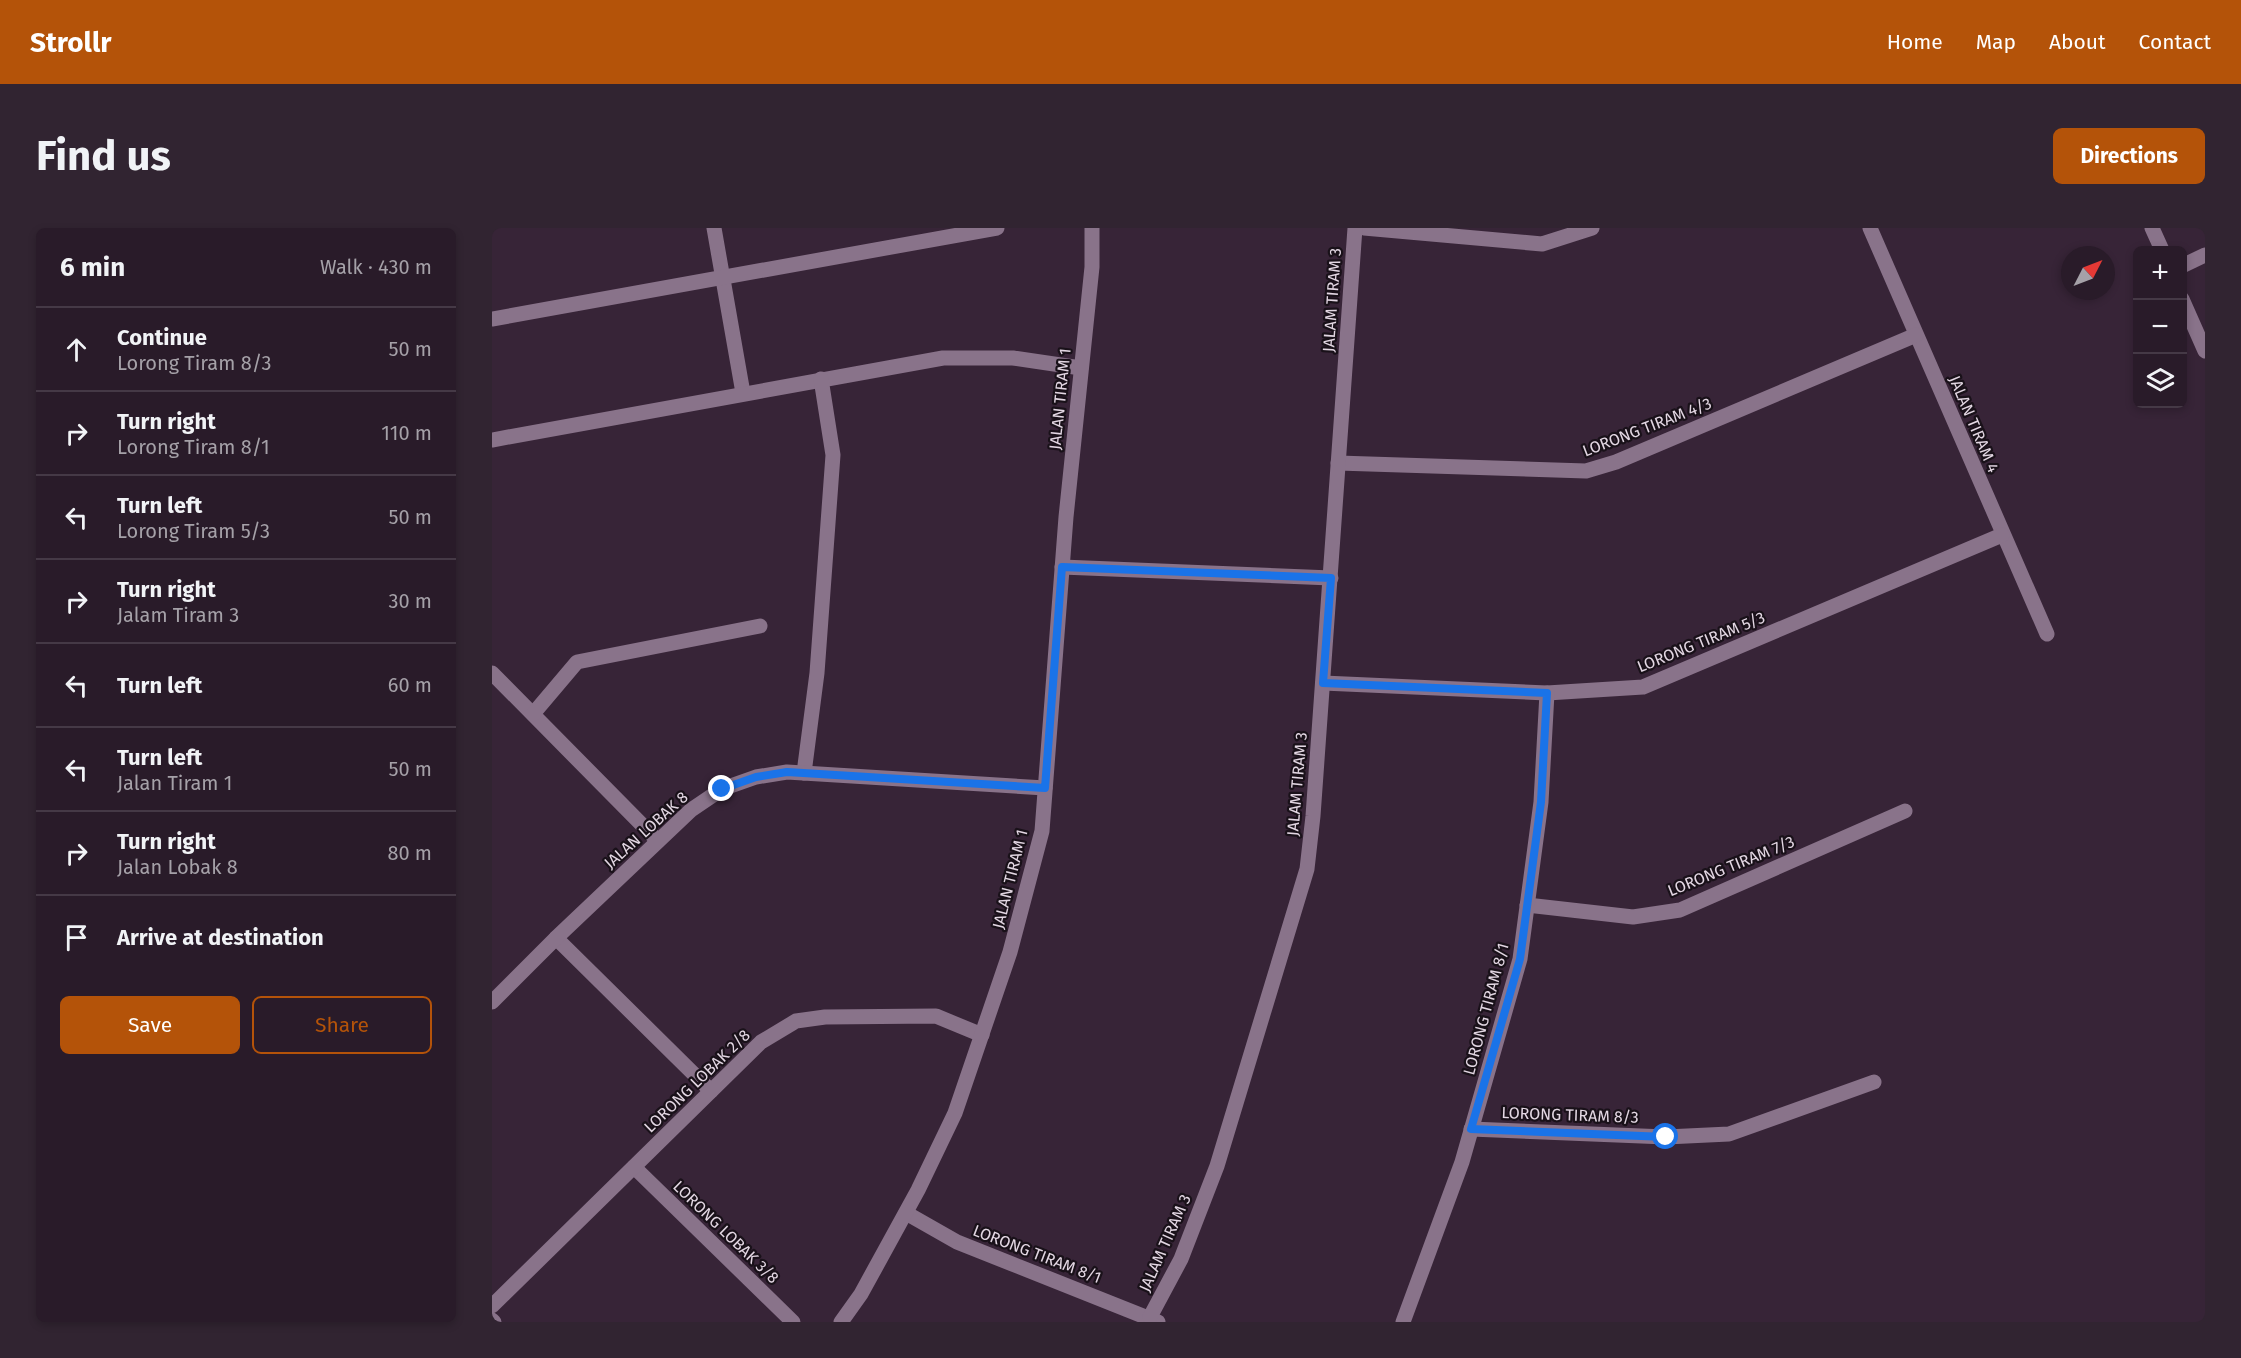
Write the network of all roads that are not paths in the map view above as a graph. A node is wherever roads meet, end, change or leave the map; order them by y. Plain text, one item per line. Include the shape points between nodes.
1 (714, 228) edge
2 (997, 228) edge
3 (1092, 228) edge
4 (1355, 228) edge
5 (1364, 228) edge
6 (1592, 228) edge
7 (1870, 228) edge
8 (2152, 228) edge
9 (2160, 246) edge
10 (2205, 255) edge
11 (2187, 264) edge
12 (723, 277) junction
13 (2182, 300) edge
14 (492, 319) edge
15 (1916, 335) junction
16 (2205, 351) edge
17 (1081, 368) junction
18 (821, 379) junction
19 (743, 393) junction
20 (492, 440) edge
21 (1338, 463) junction
22 (2002, 535) junction
23 (1062, 567) junction
24 (1331, 578) junction
25 (759, 626) dead end
26 (2047, 634) dead end
27 (492, 673) edge
28 (1323, 683) junction
29 (1547, 693) junction
30 (533, 714) junction
31 (804, 773) junction
32 (1045, 788) junction
33 (1905, 811) dead end
34 (658, 841) junction
35 (1527, 905) junction
36 (556, 938) junction
37 (492, 1002) edge
38 (982, 1035) junction
39 (1874, 1082) dead end
40 (711, 1091) junction
41 (1471, 1129) junction
42 (634, 1167) junction
43 (906, 1212) junction
44 (492, 1306) edge
45 (1155, 1319) edge
46 (793, 1322) edge
47 (841, 1322) edge
48 (1403, 1322) edge

1 - 12 street
2 - 12 street
3 - 17 street, JALAN TIRAM 1 via 1092,267
4 - 21 street, JALAM TIRAM 3
5 - 6 street via 1542,244
7 - 15 street, JALAN TIRAM 4
8 - 9 street
10 - 11 street
12 - 14 street
12 - 19 street
13 - 16 street
15 - 21 street, LORONG TIRAM 4/3 via 1616,462 1586,471
15 - 22 street, JALAN TIRAM 4
17 - 18 street via 1012,358 943,358
17 - 23 street, JALAN TIRAM 1
18 - 19 street
18 - 31 street via 833,455 817,673
19 - 20 street
21 - 24 street, JALAM TIRAM 3
22 - 26 street, JALAN TIRAM 4
22 - 29 street, LORONG TIRAM 5/3 via 1643,687
23 - 24 street
23 - 32 street, JALAN TIRAM 1
24 - 28 street, JALAM TIRAM 3
25 - 30 street via 577,662
27 - 30 street
28 - 29 street, LORONG TIRAM 5/3
28 - 45 street, JALAM TIRAM 3 via 1306,869 1217,1166
29 - 35 street, LORONG TIRAM 8/1 via 1541,802
30 - 34 street
31 - 32 street, JALAN LOBAK 8
31 - 34 street, JALAN LOBAK 8 via 756,777 722,789 691,810
32 - 38 street, JALAN TIRAM 1 via 1042,831 1010,952
33 - 35 street, LORONG TIRAM 7/3 via 1680,910 1633,917
34 - 36 street, JALAN LOBAK 8
35 - 41 street, LORONG TIRAM 8/1 via 1520,959
36 - 37 street, JALAN LOBAK 8
36 - 40 street
38 - 40 street, LORONG LOBAK 2/8 via 936,1016 796,1021 761,1042
38 - 43 street, JALAN TIRAM 1 via 955,1113
39 - 41 street, LORONG TIRAM 8/3 via 1729,1134 1666,1137
40 - 42 street, LORONG LOBAK 2/8
41 - 48 street, LORONG TIRAM 8/1
42 - 44 street, LORONG LOBAK 2/8
42 - 46 street, LORONG LOBAK 3/8
43 - 45 street, LORONG TIRAM 8/1 via 957,1242
43 - 47 street, JALAN TIRAM 1

